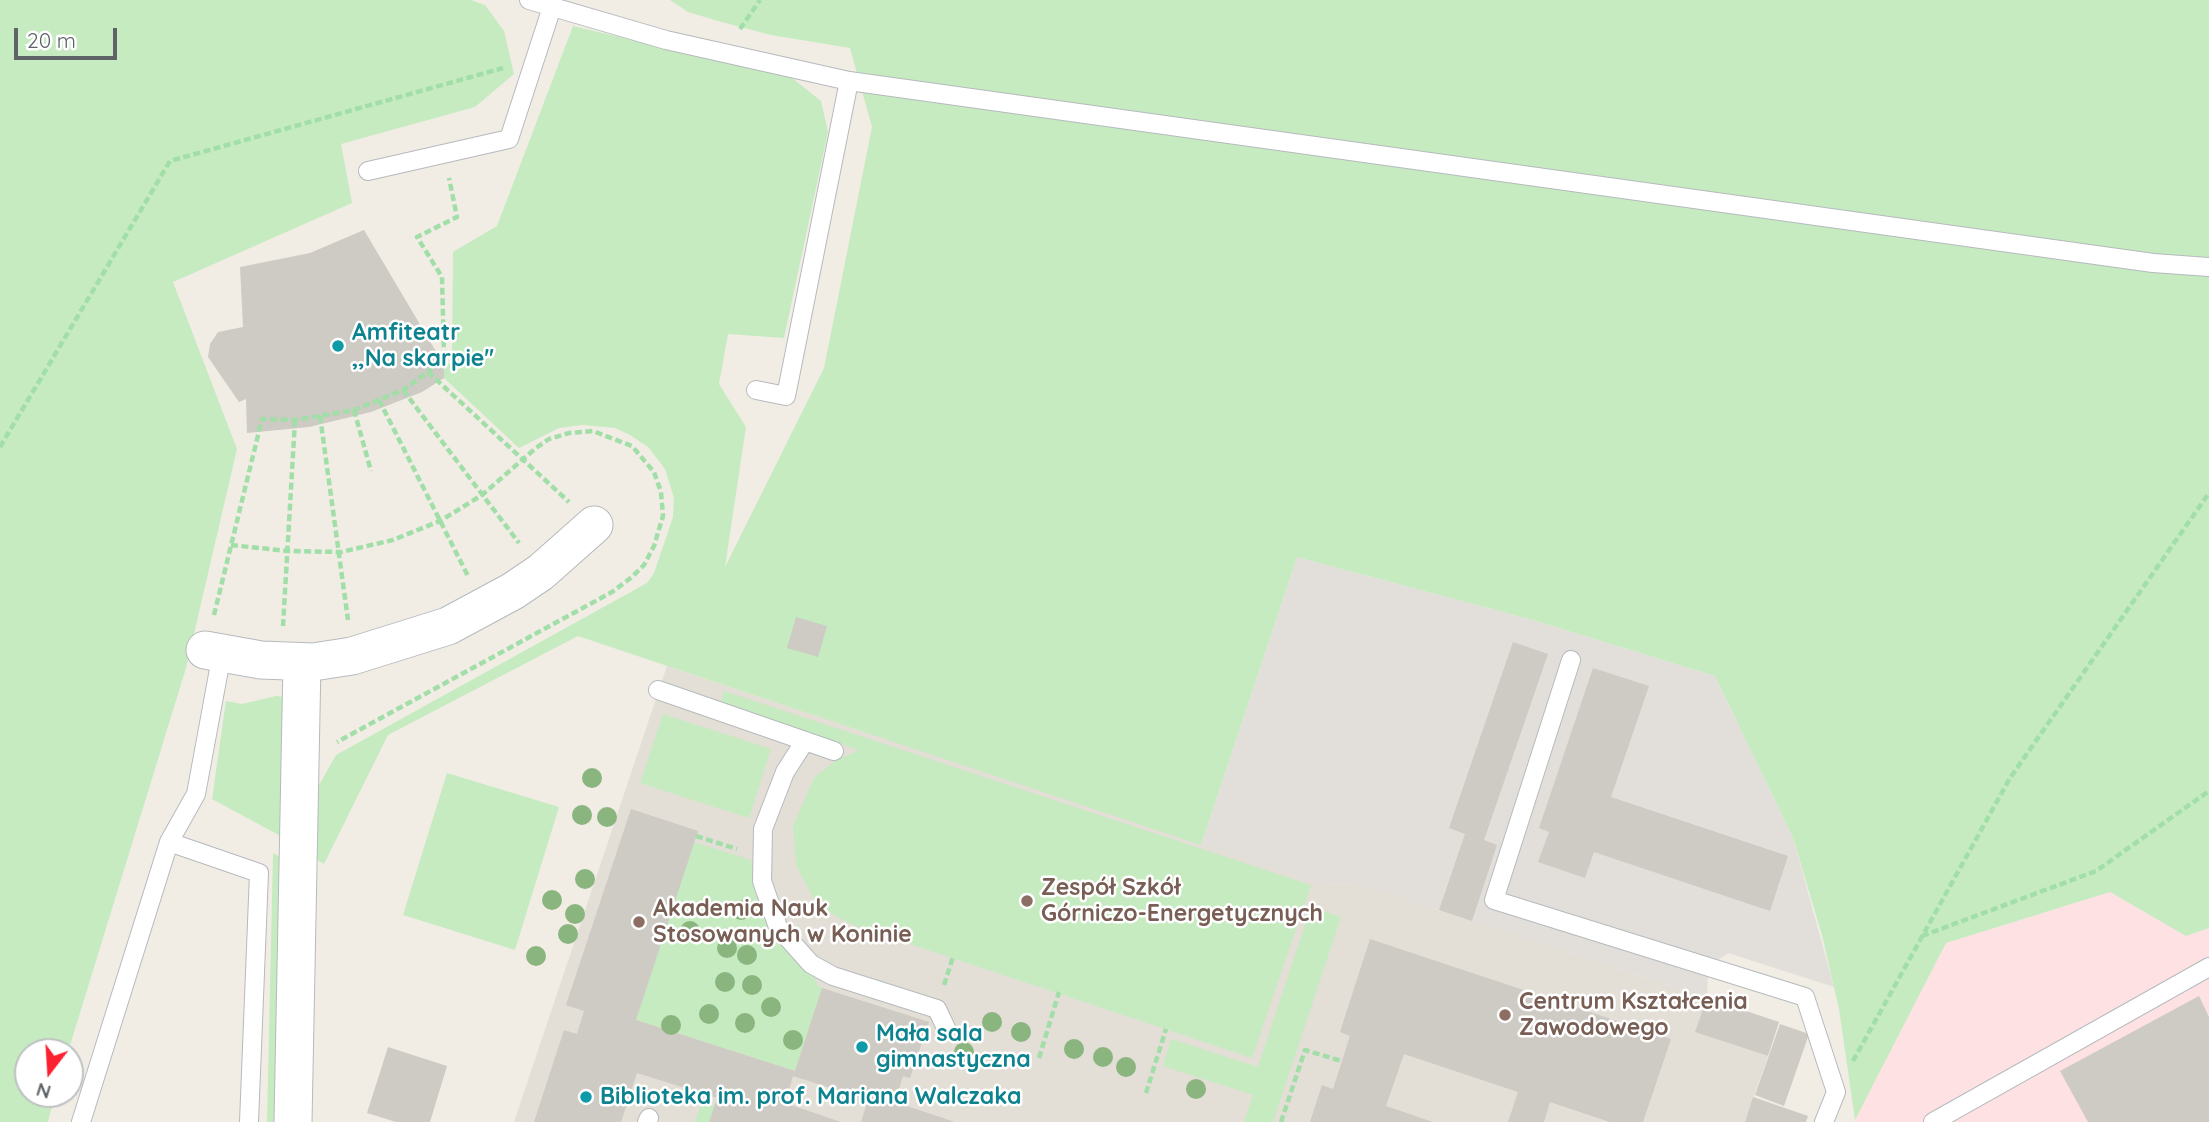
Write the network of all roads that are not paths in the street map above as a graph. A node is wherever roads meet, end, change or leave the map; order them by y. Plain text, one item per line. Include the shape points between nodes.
1 (529, 0) edge
2 (572, 6) edge
3 (552, 7) junction
4 (849, 81) junction
5 (368, 171) dead end
6 (2209, 267) edge
7 (757, 390) dead end
8 (594, 525) road end
9 (213, 651) joint
10 (1571, 660) dead end
11 (291, 661) junction
12 (658, 690) dead end
13 (805, 741) junction
14 (834, 751) dead end
15 (169, 842) junction
16 (2209, 967) edge
17 (946, 1028) dead end
18 (81, 1122) edge
19 (248, 1122) edge
20 (293, 1122) edge
21 (1824, 1122) edge
22 (1933, 1122) edge

1 - 3 lane
2 - 3 lane
2 - 4 lane via 666,40
3 - 5 lane via 509,139
4 - 6 lane via 2153,263
4 - 7 lane via 786,396
8 - 11 street via 541,572 448,625 352,656
9 - 11 street
9 - 15 lane via 196,794
10 - 21 lane via 1494,900 1805,997 1836,1092
11 - 20 street
12 - 13 lane
13 - 14 lane
13 - 17 lane via 785,772 763,829 762,881 778,927 811,964 833,976 937,1009
15 - 18 lane
15 - 19 lane via 259,873
16 - 22 lane

